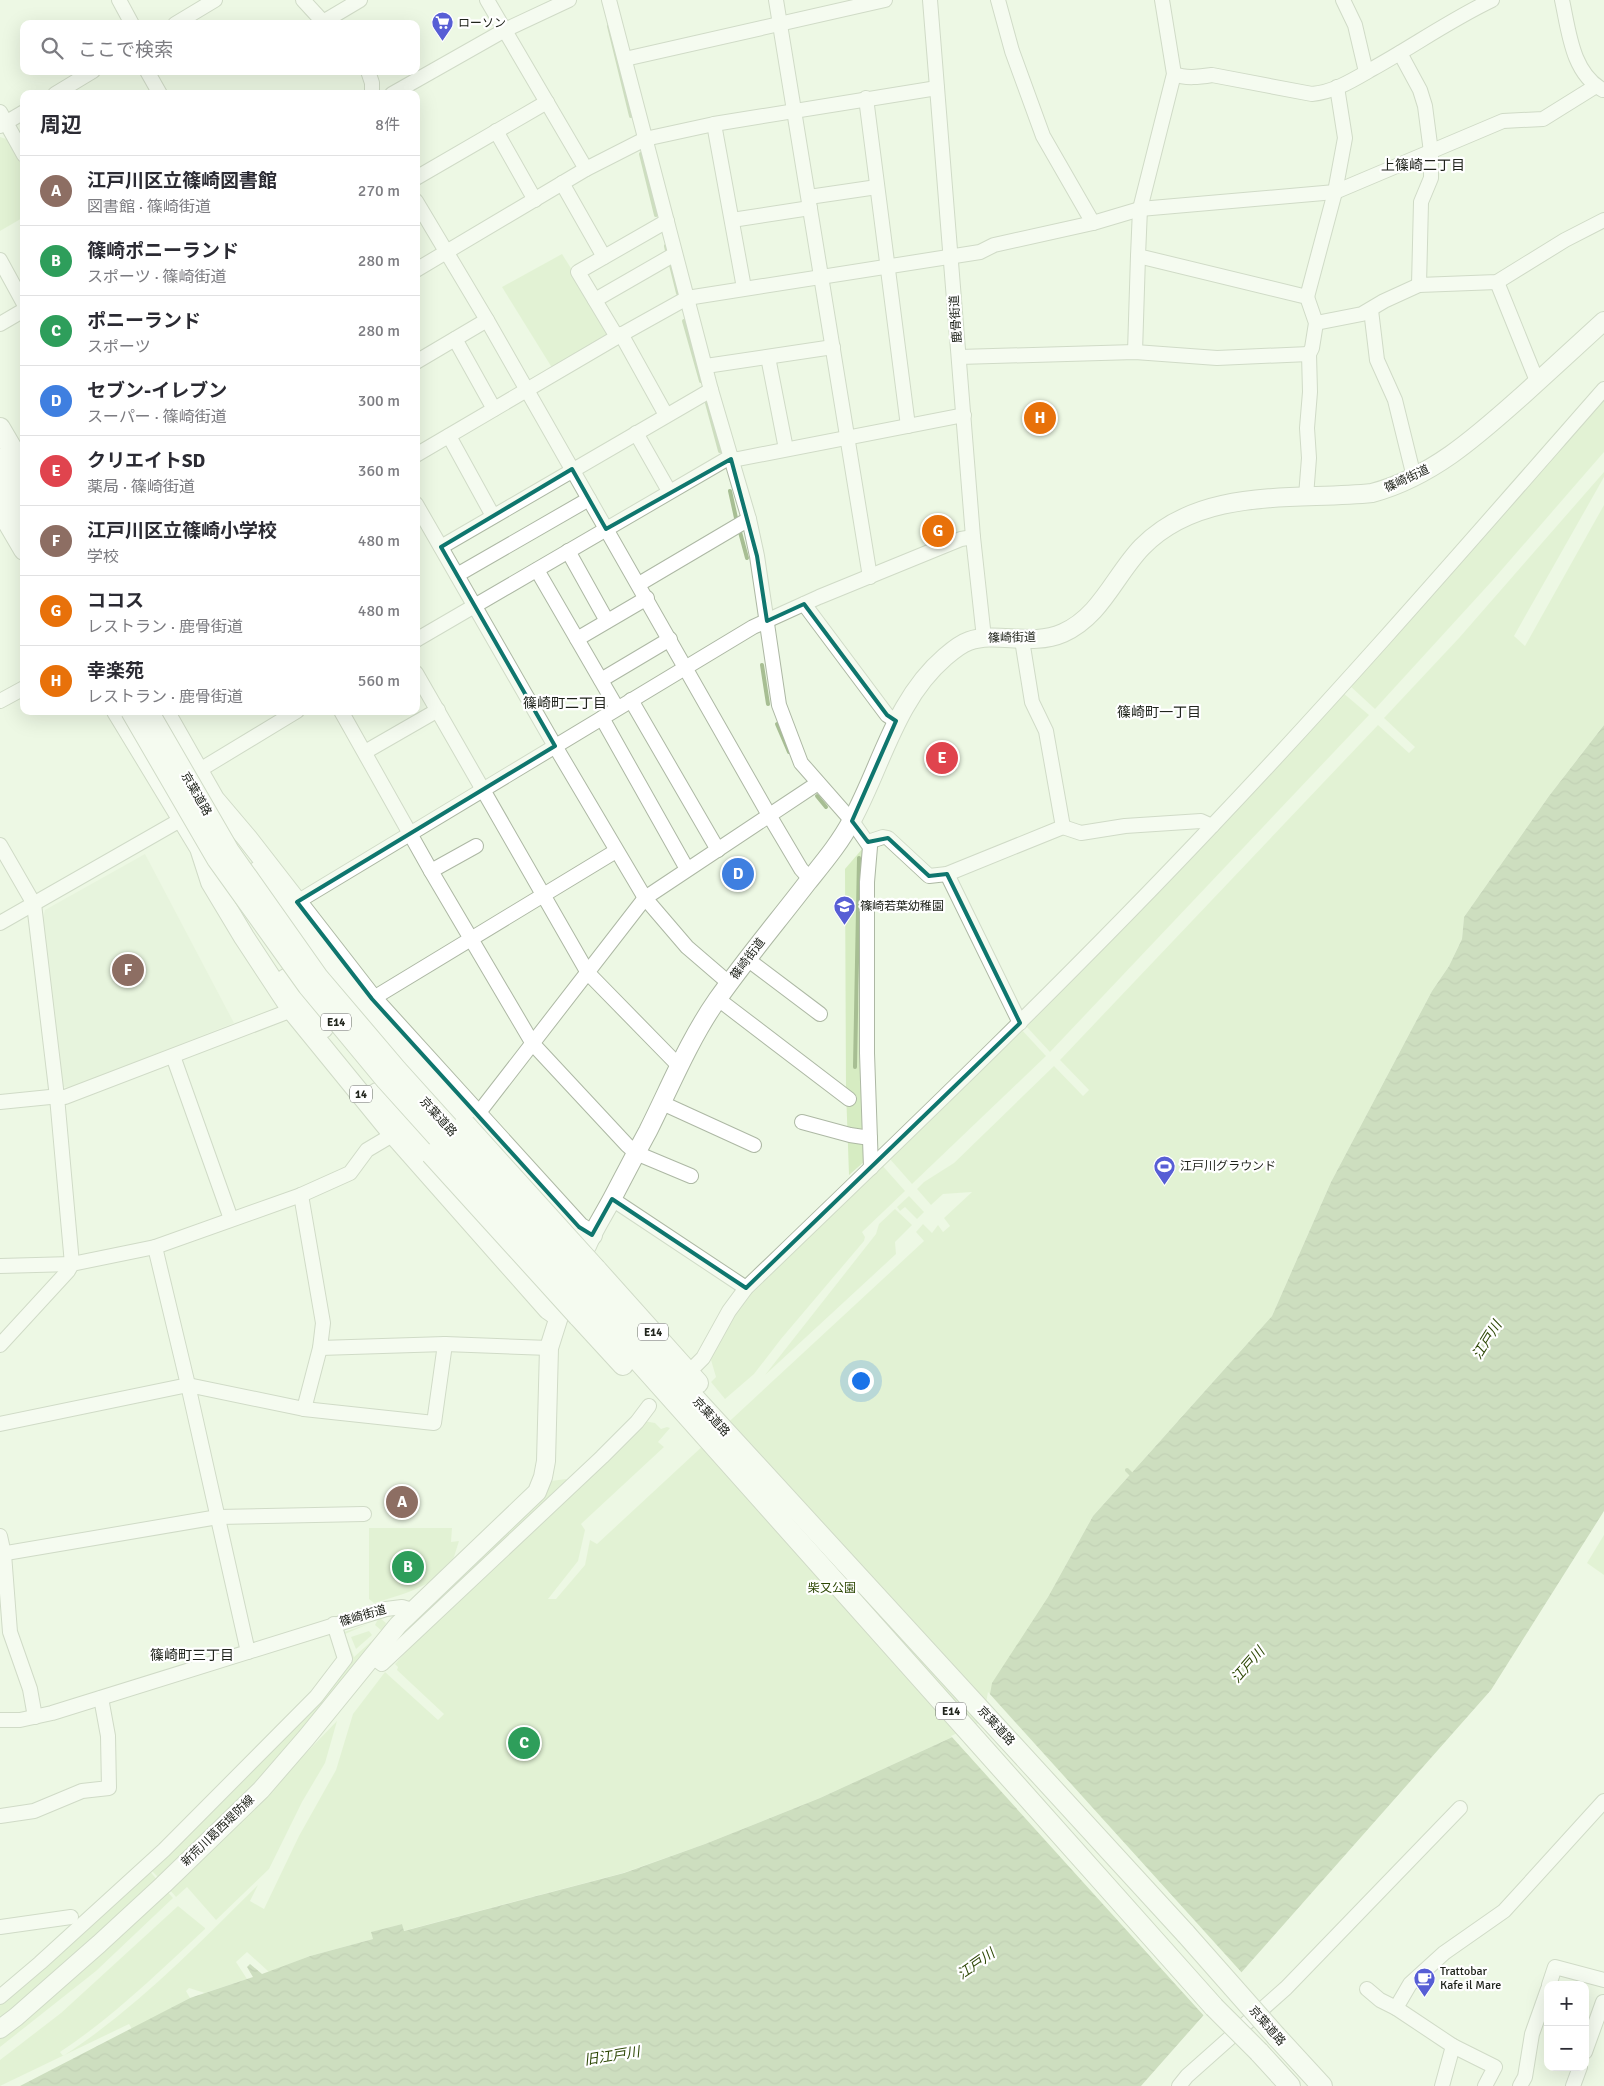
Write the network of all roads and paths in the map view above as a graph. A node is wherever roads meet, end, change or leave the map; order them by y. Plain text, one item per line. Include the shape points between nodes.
1 (119, 0) edge
2 (216, 0) edge
3 (303, 0) edge
4 (360, 0) edge
5 (487, 0) edge
6 (569, 0) edge
7 (609, 0) edge
8 (776, 0) edge
9 (885, 0) edge
10 (930, 0) edge
11 (998, 0) edge
12 (1162, 0) edge
13 (1343, 0) edge
14 (1492, 0) edge
15 (1562, 0) edge
16 (130, 20) edge
17 (182, 20) edge
18 (321, 20) edge
19 (329, 20) edge
20 (780, 24) junction
21 (505, 30) junction
22 (1400, 54) junction
23 (625, 59) junction
24 (1366, 72) junction
25 (1174, 74) junction
26 (86, 75) edge
27 (149, 75) edge
28 (369, 75) edge
29 (1338, 87) junction
30 (937, 88) junction
31 (1600, 88) edge
32 (62, 90) edge
33 (158, 90) edge
34 (372, 90) edge
35 (399, 90) edge
36 (866, 98) junction
37 (547, 102) junction
38 (795, 110) junction
39 (20, 113) edge
40 (2, 120) edge
41 (714, 124) junction
42 (496, 131) junction
43 (644, 138) junction
44 (20, 149) edge
45 (1431, 152) junction
46 (586, 169) junction
47 (420, 176) edge
48 (562, 183) junction
49 (877, 187) junction
50 (1335, 192) junction
51 (535, 200) junction
52 (810, 203) junction
53 (420, 208) edge
54 (1140, 209) junction
55 (732, 220) junction
56 (1604, 220) edge
57 (667, 221) junction
58 (1093, 224) junction
59 (447, 252) junction
60 (675, 254) junction
61 (1138, 256) junction
62 (604, 257) junction
63 (951, 257) junction
64 (0, 260) edge
65 (888, 267) junction
66 (420, 268) edge
67 (821, 277) junction
68 (1497, 282) junction
69 (1419, 285) junction
70 (744, 288) junction
71 (20, 297) edge
72 (1307, 297) junction
73 (687, 298) junction
74 (595, 300) junction
75 (1371, 310) junction
76 (20, 312) edge
77 (488, 320) junction
78 (1604, 321) edge
79 (1316, 323) junction
80 (0, 324) edge
81 (619, 336) junction
82 (455, 339) junction
83 (833, 347) junction
84 (1135, 352) junction
85 (1309, 354) junction
86 (768, 357) junction
87 (959, 357) junction
88 (420, 360) edge
89 (706, 366) junction
90 (1537, 382) junction
91 (1604, 389) edge
92 (527, 390) junction
93 (711, 390) junction
94 (494, 409) junction
95 (666, 415) junction
96 (964, 415) junction
97 (908, 426) junction
98 (0, 428) edge
99 (636, 433) junction
100 (449, 436) junction
101 (847, 438) junction
102 (786, 450) junction
103 (0, 452) edge
104 (420, 453) edge
105 (731, 459) junction
106 (20, 462) edge
107 (572, 469) junction
108 (1414, 477) junction
109 (0, 482) edge
110 (20, 487) edge
111 (670, 491) junction
112 (1306, 496) junction
113 (589, 499) junction
114 (420, 511) edge
115 (1, 512) edge
116 (493, 516) junction
117 (20, 517) edge
118 (748, 518) junction
119 (606, 529) junction
120 (973, 537) junction
121 (20, 543) edge
122 (441, 547) junction
123 (568, 552) junction
124 (536, 570) junction
125 (457, 575) junction
126 (870, 577) junction
127 (639, 584) junction
128 (647, 598) junction
129 (804, 604) junction
130 (475, 605) junction
131 (767, 621) junction
132 (607, 622) junction
133 (420, 638) edge
134 (984, 638) junction
135 (577, 639) junction
136 (670, 639) junction
137 (1022, 640) junction
138 (686, 668) junction
139 (420, 680) edge
140 (601, 680) junction
141 (20, 690) edge
142 (632, 700) junction
143 (0, 701) edge
144 (617, 708) junction
145 (438, 710) junction
146 (119, 715) edge
147 (133, 715) edge
148 (150, 715) edge
149 (166, 715) edge
150 (291, 715) edge
151 (343, 715) edge
152 (602, 718) junction
153 (896, 721) junction
154 (555, 746) junction
155 (365, 752) junction
156 (198, 772) junction
157 (818, 783) junction
158 (483, 789) junction
159 (214, 799) junction
160 (769, 815) junction
161 (182, 819) junction
162 (852, 821) junction
163 (1212, 826) junction
164 (1063, 827) junction
165 (410, 833) junction
166 (0, 845) edge
167 (476, 846) dead end
168 (200, 848) junction
169 (869, 848) junction
170 (718, 850) junction
171 (616, 852) junction
172 (687, 869) junction
173 (431, 871) junction
174 (947, 874) junction
175 (810, 879) junction
176 (544, 896) junction
177 (644, 898) junction
178 (297, 902) junction
179 (34, 904) junction
180 (0, 923) edge
181 (471, 940) junction
182 (748, 959) junction
183 (588, 973) junction
184 (730, 984) junction
185 (372, 999) junction
186 (718, 999) junction
187 (292, 1010) junction
188 (820, 1014) dead end
189 (1020, 1024) junction
190 (533, 1044) junction
191 (173, 1056) junction
192 (680, 1067) junction
193 (57, 1097) junction
194 (849, 1098) dead end
195 (0, 1102) edge
196 (662, 1104) junction
197 (471, 1120) junction
198 (802, 1122) dead end
199 (394, 1134) junction
200 (870, 1138) junction
201 (754, 1145) dead end
202 (636, 1152) junction
203 (871, 1168) junction
204 (690, 1176) dead end
205 (301, 1195) junction
206 (612, 1199) junction
207 (231, 1220) junction
208 (590, 1240) joint
209 (155, 1247) junction
210 (72, 1264) junction
211 (0, 1266) edge
212 (746, 1288) junction
213 (577, 1299) junction
214 (445, 1344) junction
215 (0, 1345) edge
216 (320, 1348) junction
217 (549, 1348) junction
218 (696, 1365) dead end
219 (188, 1385) junction
220 (649, 1406) dead end
221 (304, 1409) junction
222 (694, 1410) junction
223 (0, 1424) edge
224 (364, 1514) dead end
225 (218, 1517) junction
226 (0, 1536) edge
227 (2, 1554) edge
228 (412, 1610) junction
229 (334, 1624) junction
230 (248, 1652) junction
231 (371, 1656) junction
232 (101, 1698) junction
233 (35, 1717) junction
234 (0, 1720) edge
235 (1604, 1802) edge
236 (1460, 1808) dead end
237 (0, 1816) edge
238 (71, 1917) dead end
239 (0, 1927) edge
240 (1604, 1980) edge
241 (1550, 1981) edge
242 (1367, 1990) dead end
243 (0, 1997) edge
244 (1544, 2000) edge
245 (1604, 2000) edge
246 (1396, 2008) junction
247 (0, 2029) edge
248 (1589, 2041) edge
249 (1453, 2046) junction
250 (1579, 2071) edge
251 (1179, 2086) edge
252 (1290, 2086) edge
253 (1322, 2086) edge
254 (1442, 2086) edge
255 (1485, 2086) edge
256 (1520, 2086) edge
257 (1573, 2086) edge

1 - 16 street
2 - 17 street
3 - 18 street
4 - 19 street
5 - 21 street
6 - 21 street
7 - 23 street
8 - 20 street
9 - 20 street
10 - 30 street, 鹿骨街道
11 - 58 street via 1012,51 1043,136
12 - 25 street
13 - 24 street via 1356,25
14 - 22 street via 1470,10
15 - 31 street via 1575,57 1582,71
20 - 23 street
20 - 38 street
21 - 35 street
21 - 37 street
22 - 24 street
22 - 45 street via 1420,90
23 - 43 street
24 - 29 street
25 - 29 street via 1212,75 1312,94
25 - 54 street
26 - 32 street
27 - 33 street
28 - 34 street
29 - 50 street via 1345,138
30 - 36 street
30 - 63 street, 鹿骨街道
31 - 45 street via 1543,119 1504,120
36 - 38 street
36 - 49 street
37 - 42 street
37 - 46 street
38 - 41 street
38 - 52 street
39 - 40 street
40 - 44 street
41 - 43 street
41 - 55 street
42 - 47 street
42 - 51 street
43 - 46 street
43 - 57 street
45 - 50 street
45 - 69 street via 1430,178 1421,202
46 - 48 street
48 - 51 street
48 - 62 street
49 - 52 street
49 - 65 street
50 - 54 street
50 - 72 street
51 - 59 street
52 - 55 street
52 - 67 street
53 - 59 street
54 - 58 street
54 - 61 street
55 - 70 street
56 - 68 street
57 - 60 street
57 - 62 street
58 - 63 street
59 - 66 street
59 - 77 street
60 - 73 street
60 - 74 street
61 - 72 street
61 - 84 street
62 - 74 street via 578,272
63 - 65 street
63 - 87 street, 鹿骨街道
64 - 71 street
65 - 67 street
65 - 97 street
67 - 70 street
67 - 83 street
68 - 69 street
68 - 90 street
69 - 75 street
70 - 73 street
72 - 79 street
73 - 81 street
73 - 89 street
74 - 81 street
75 - 79 street
75 - 108 street via 1377,360 1395,400
76 - 80 street
77 - 82 street
77 - 92 street
78 - 90 main road, 篠崎街道
79 - 85 street
81 - 92 street
81 - 95 street
82 - 88 street
82 - 94 street
83 - 86 street
83 - 101 street
84 - 85 street via 1217,358
84 - 87 street
85 - 112 street
86 - 89 street
86 - 102 street
87 - 96 street, 鹿骨街道
89 - 93 street
90 - 108 main road, 篠崎街道 via 1477,436
91 - 163 street via 1349,679
92 - 94 street
92 - 107 street
93 - 95 street
93 - 105 street
94 - 100 street
95 - 99 street
96 - 97 street
96 - 120 street, 鹿骨街道
97 - 101 street
98 - 106 highway
99 - 107 street
99 - 111 street
100 - 104 street
100 - 116 street
101 - 102 street
101 - 126 street
102 - 105 street
103 - 110 highway
105 - 111 street
105 - 118 street
107 - 113 street
107 - 116 street
108 - 112 main road, 篠崎街道 via 1372,493
109 - 117 highway
111 - 119 street
112 - 137 main road, 篠崎街道 via 1223,505 1186,517 1143,546 1093,612 1076,625 1048,637
113 - 119 street
113 - 125 street
114 - 122 street
115 - 121 highway
116 - 122 street
118 - 127 street
118 - 131 street
119 - 123 street
119 - 127 street
120 - 126 street
120 - 134 street, 鹿骨街道
122 - 125 street
123 - 124 street
123 - 132 street
124 - 130 street
124 - 135 street
125 - 130 street
126 - 129 street
127 - 128 street
128 - 132 street
128 - 136 street
129 - 131 street
129 - 153 street via 887,715
130 - 133 street
130 - 154 street
131 - 138 street
131 - 157 street via 779,705 801,763
132 - 135 street
134 - 137 main road, 篠崎街道
134 - 153 main road, 篠崎街道 via 969,641 944,658 911,696
135 - 140 street
136 - 138 street
136 - 140 street
137 - 164 street via 1032,702 1046,731
138 - 142 street
138 - 160 street
139 - 145 street
140 - 144 street
141 - 143 street
142 - 144 street
142 - 170 street
144 - 152 street
145 - 155 street
145 - 158 street
146 - 161 highway, 京葉道路 / 14
147 - 213 highway, 京葉道路 / E14, bridge via 217,859 308,986
148 - 213 highway, 京葉道路 / E14, bridge via 229,851 318,977 397,1070
149 - 156 highway, 京葉道路
150 - 156 street
151 - 155 street
152 - 154 street
152 - 172 street
153 - 162 main road, 篠崎街道
154 - 158 street
154 - 171 street
155 - 165 street
156 - 159 highway, 京葉道路
157 - 160 street
157 - 162 street
158 - 165 street
158 - 176 street
159 - 178 highway, 京葉道路
159 - 197 highway, E14 via 238,844 322,961 364,1011
160 - 170 street
160 - 175 street
161 - 168 highway, 京葉道路 / 14
161 - 179 street
162 - 169 street
162 - 175 main road, 篠崎街道
163 - 164 street via 1201,821 1081,832
163 - 189 street
164 - 174 street
165 - 173 street
165 - 178 street
166 - 179 street
167 - 173 street
168 - 187 highway, 京葉道路 / 14 via 211,882
168 - 213 highway, E14, bridge via 242,916 292,987 352,1063 431,1154
169 - 174 street via 883,837 888,838 929,876
169 - 200 street via 867,1053
170 - 172 street
171 - 176 street
171 - 177 street
172 - 177 street
173 - 181 street
174 - 189 street
175 - 182 main road, 篠崎街道
176 - 181 street
176 - 183 street
177 - 183 street
177 - 184 street via 687,947
178 - 185 highway, 京葉道路
179 - 180 street
179 - 193 street
181 - 185 street
181 - 190 street
182 - 184 main road, 篠崎街道
182 - 188 street
183 - 190 street
183 - 192 street
184 - 186 main road, 篠崎街道
185 - 197 highway, 京葉道路
186 - 192 main road, 篠崎街道
186 - 194 street
187 - 191 street
187 - 199 highway, 京葉道路 / 14
189 - 203 street
190 - 197 street
190 - 202 street
191 - 193 street via 65,1097
191 - 207 street
192 - 196 main road, 篠崎街道
193 - 195 street
193 - 210 street
196 - 201 street
196 - 202 main road, 篠崎街道
197 - 208 highway, 京葉道路
197 - 213 highway, E14, bridge
198 - 200 street
199 - 205 street via 367,1150 350,1173
199 - 213 highway, 京葉道路 / 14 via 548,1309
200 - 203 street
202 - 204 street
202 - 206 main road, 篠崎街道
203 - 212 street
205 - 207 street
205 - 216 street via 323,1323
206 - 208 main road, 篠崎街道
206 - 212 street
207 - 209 street
209 - 210 street
209 - 219 street
210 - 211 street
210 - 215 street
212 - 218 street via 724,1319 704,1358
213 - 217 main road
213 - 222 highway, E14
213 - 222 highway, E14
214 - 216 street
214 - 217 street
214 - 221 street via 434,1422
216 - 221 street
217 - 228 main road via 546,1461 544,1477 537,1492
219 - 221 street
219 - 223 street
219 - 225 street
220 - 231 street via 602,1457 382,1664
222 - 252 highway, 京葉道路 / E14, bridge via 819,1577 941,1700 1214,2007
222 - 253 highway, 京葉道路 / E14, bridge via 957,1684
224 - 225 street
225 - 227 street
225 - 230 street
226 - 227 street
227 - 233 street via 10,1632 30,1690
228 - 229 street, 篠崎街道 via 402,1607 386,1609
228 - 231 main road, 新荒川葛西堤防線
229 - 230 street, 篠崎街道
229 - 243 street via 345,1659 316,1697 164,1850
230 - 232 street, 篠崎街道
231 - 247 main road, 新荒川葛西堤防線 via 261,1790 106,1938
232 - 233 street, 篠崎街道
232 - 237 street via 108,1736 109,1788 82,1791 34,1811
233 - 234 street, 篠崎街道
235 - 246 street via 1504,1911 1444,1953 1410,1984
236 - 251 street via 1286,1988
238 - 239 street
240 - 241 street via 1555,1967
242 - 246 street
244 - 256 street
245 - 248 street
246 - 249 street
249 - 254 street
249 - 255 street via 1495,2067
250 - 257 street

